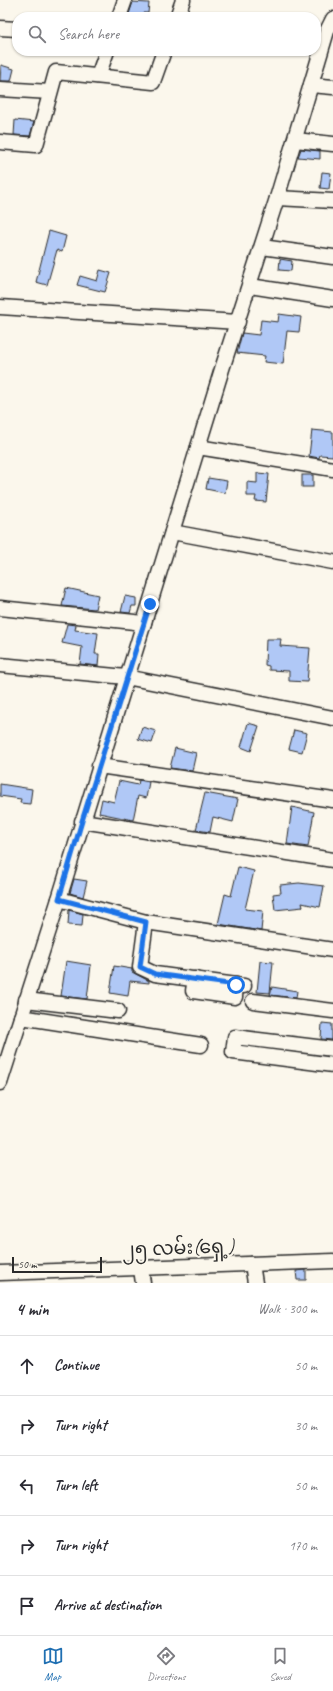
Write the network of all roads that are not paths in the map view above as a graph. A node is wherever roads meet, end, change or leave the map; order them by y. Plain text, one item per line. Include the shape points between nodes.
1 (125, 0) edge
2 (183, 0) edge
3 (121, 12) edge
4 (178, 12) edge
5 (331, 27) edge
6 (0, 28) edge
7 (12, 29) edge
8 (105, 56) edge
9 (162, 56) edge
10 (98, 76) junction
11 (311, 85) junction
12 (333, 87) edge
13 (0, 89) edge
14 (50, 92) junction
15 (295, 140) junction
16 (0, 142) edge
17 (333, 144) edge
18 (277, 198) junction
19 (333, 202) edge
20 (262, 247) junction
21 (333, 257) edge
22 (250, 286) junction
23 (333, 299) edge
24 (0, 307) edge
25 (238, 322) junction
26 (198, 447) junction
27 (333, 469) edge
28 (172, 532) junction
29 (333, 562) edge
30 (0, 608) edge
31 (144, 623) junction
32 (0, 665) edge
33 (126, 677) junction
34 (333, 718) edge
35 (99, 766) junction
36 (333, 800) edge
37 (82, 821) junction
38 (333, 860) edge
39 (59, 899) junction
40 (146, 922) junction
41 (333, 950) edge
42 (240, 985) dead end
43 (26, 1000) junction
44 (253, 1001) dead end
45 (118, 1011) dead end
46 (333, 1011) edge
47 (21, 1017) junction
48 (277, 1042) junction
49 (201, 1045) dead end
50 (301, 1045) junction
51 (333, 1049) edge
52 (276, 1057) junction
53 (300, 1060) junction
54 (333, 1065) edge
55 (0, 1083) edge
56 (333, 1261) edge
57 (252, 1264) junction
58 (141, 1269) junction
59 (0, 1273) edge
60 (57, 1277) edge
61 (143, 1283) edge
62 (255, 1283) edge

1 - 3 street
2 - 4 street
5 - 11 street
6 - 7 street
8 - 10 street
9 - 10 street via 153,82
10 - 14 street via 56,72
11 - 12 street
11 - 15 street
13 - 14 street
14 - 16 street via 36,145
15 - 17 street
15 - 18 street
18 - 19 street
18 - 20 street
20 - 21 street
20 - 22 street
22 - 23 street
22 - 25 street
24 - 25 street
25 - 26 street
26 - 27 street
26 - 28 street
28 - 29 street
28 - 31 street
30 - 31 street
31 - 33 street
32 - 33 street
33 - 34 street
33 - 35 street
35 - 36 street
35 - 37 street
37 - 38 street
37 - 39 street
39 - 40 street
39 - 43 street
40 - 41 street
40 - 42 street via 140,967 155,974
43 - 45 street
43 - 47 street
44 - 46 street
47 - 49 street
47 - 55 street
48 - 50 street
48 - 52 street
48 - 52 street via 235,1037 233,1052
50 - 51 street
50 - 53 street
52 - 53 street
53 - 54 street
56 - 57 street, ၂၅ လမ်း(ရှေ့)
57 - 58 street, ၂၅ လမ်း(ရှေ့)
57 - 62 street
58 - 60 street, ၂၅ လမ်း(ရှေ့)
58 - 61 street
59 - 60 street, ၂၅ လမ်း(ရှေ့)

